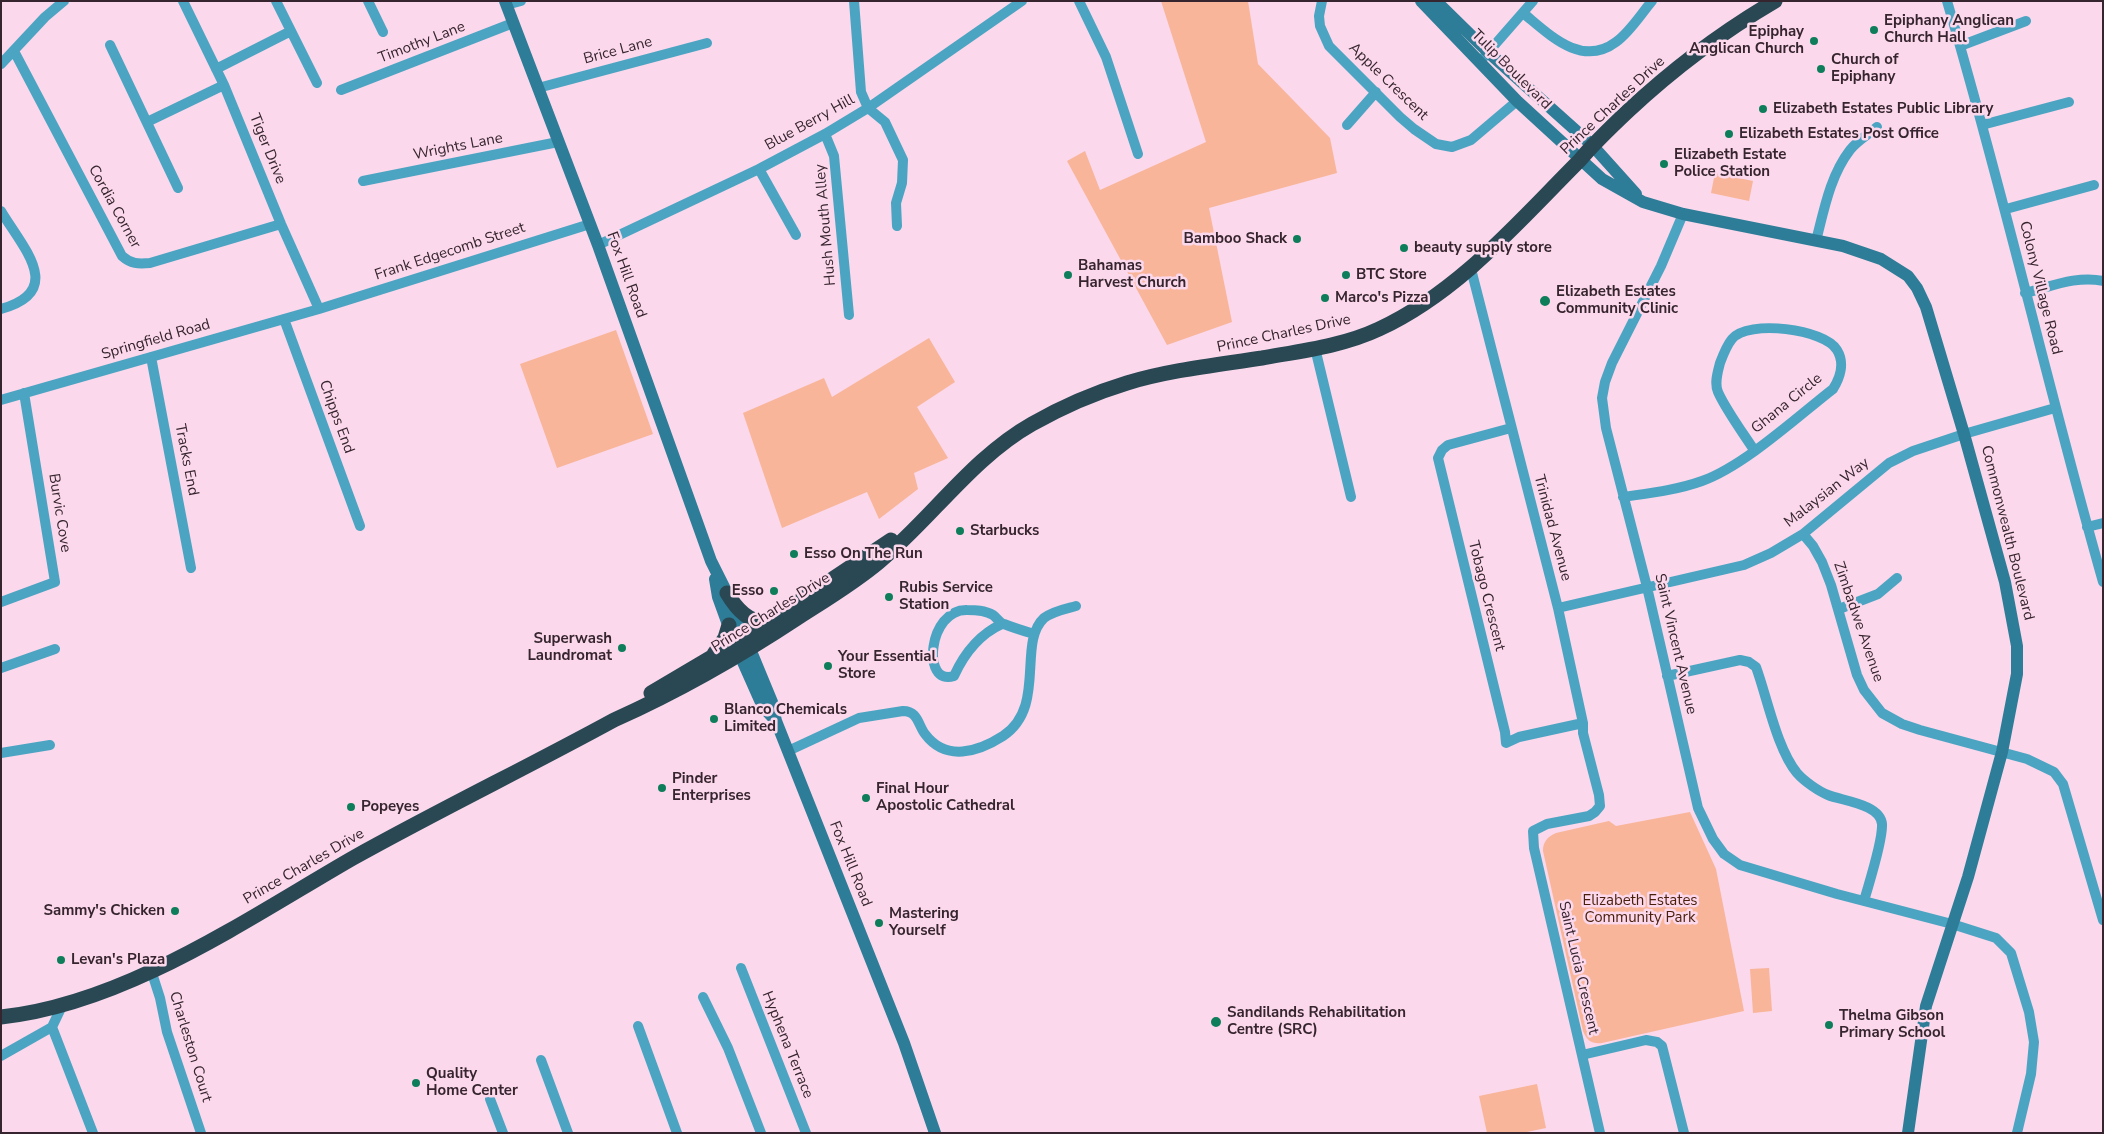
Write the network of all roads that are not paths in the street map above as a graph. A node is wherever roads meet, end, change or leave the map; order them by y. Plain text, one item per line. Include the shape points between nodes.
1 (64, 1) edge
2 (183, 1) edge
3 (276, 1) edge
4 (368, 1) edge
5 (521, 1) edge
6 (854, 1) edge
7 (1079, 1) edge
8 (1322, 1) edge
9 (1421, 1) edge
10 (1436, 1) edge
11 (1533, 1) edge
12 (1652, 1) edge
13 (1776, 1) edge
14 (1947, 1) edge
15 (1020, 2) edge
16 (506, 3) edge
17 (1523, 13) junction
18 (2026, 21) dead end
19 (513, 23) junction
20 (291, 31) junction
21 (383, 32) dead end
22 (707, 43) dead end
23 (110, 45) dead end
24 (1960, 46) junction
25 (14, 51) junction
26 (1488, 52) junction
27 (1479, 62) junction
28 (1, 64) edge
29 (216, 69) junction
30 (318, 83) dead end
31 (224, 85) junction
32 (538, 88) junction
33 (341, 90) dead end
34 (1376, 92) junction
35 (1517, 100) junction
36 (2069, 102) dead end
37 (868, 108) junction
38 (147, 122) junction
39 (1347, 125) dead end
40 (1982, 125) junction
41 (1877, 127) dead end
42 (825, 134) junction
43 (558, 142) junction
44 (1592, 146) junction
45 (1138, 154) dead end
46 (1580, 160) junction
47 (759, 169) junction
48 (364, 181) dead end
49 (2094, 185) dead end
50 (178, 188) dead end
51 (1643, 202) junction
52 (2006, 209) junction
53 (1, 211) edge
54 (1682, 214) junction
55 (281, 224) junction
56 (590, 224) junction
57 (897, 226) dead end
58 (796, 235) dead end
59 (1816, 241) junction
60 (598, 245) junction
61 (1471, 269) junction
62 (2103, 281) edge
63 (2025, 293) junction
64 (1, 309) edge
65 (319, 309) junction
66 (849, 316) dead end
67 (284, 319) junction
68 (1315, 348) junction
69 (151, 357) junction
70 (24, 394) junction
71 (1, 400) edge
72 (2055, 408) junction
73 (1510, 428) junction
74 (1964, 434) junction
75 (1754, 450) junction
76 (1351, 496) dead end
77 (1624, 497) junction
78 (930, 512) junction
79 (2103, 523) edge
80 (360, 526) dead end
81 (2087, 527) junction
82 (1803, 534) junction
83 (711, 561) junction
84 (191, 568) dead end
85 (1897, 578) dead end
86 (2103, 582) edge
87 (1647, 587) junction
88 (727, 593) junction
89 (1, 602) edge
90 (1076, 606) dead end
91 (1558, 608) junction
92 (1839, 609) junction
93 (773, 620) junction
94 (1002, 624) junction
95 (729, 625) junction
96 (1034, 634) junction
97 (742, 646) junction
98 (55, 649) dead end
99 (709, 659) junction
100 (1, 668) edge
101 (1667, 676) junction
102 (614, 720) junction
103 (1583, 723) junction
104 (50, 745) dead end
105 (788, 751) junction
106 (2002, 752) junction
107 (1, 754) edge
108 (1600, 796) joint
109 (1864, 902) junction
110 (2103, 920) edge
111 (1952, 924) junction
112 (740, 968) dead end
113 (151, 970) junction
114 (703, 997) dead end
115 (62, 1006) junction
116 (1, 1017) edge
117 (638, 1026) dead end
118 (52, 1027) junction
119 (1582, 1055) junction
120 (1, 1056) edge
121 (541, 1060) dead end
122 (490, 1099) dead end
123 (93, 1133) edge
124 (202, 1133) edge
125 (503, 1133) edge
126 (568, 1133) edge
127 (677, 1133) edge
128 (761, 1133) edge
129 (806, 1133) edge
130 (935, 1133) edge
131 (1600, 1133) edge
132 (1684, 1133) edge
133 (1908, 1133) edge
134 (2017, 1133) edge

1 - 25 street
2 - 29 street, Tiger Drive
3 - 20 street
4 - 21 street
5 - 16 street
6 - 37 street via 861,92
7 - 45 street via 1106,57
8 - 34 street, Apple Crescent via 1320,26 1329,46
9 - 27 street, Tulip Boulevard
10 - 26 street, Tulip Boulevard
11 - 17 street
12 - 17 street via 1617,42 1602,50 1568,48
13 - 44 highway, Prince Charles Drive via 1714,40 1655,87
14 - 24 street, Colony Village Road
15 - 37 street, Blue Berry Hill
16 - 19 street, Fox Hill Road
17 - 26 street
18 - 24 street
19 - 32 street, Fox Hill Road
19 - 33 street, Timothy Lane
20 - 29 street
20 - 30 street
22 - 32 street, Brice Lane
23 - 38 street
24 - 40 street, Colony Village Road
25 - 28 street
25 - 55 street, Cordia Corner via 128,262 150,263
26 - 27 street
26 - 44 street, Tulip Boulevard
27 - 35 street, Tulip Boulevard
29 - 31 street, Tiger Drive
31 - 38 street
31 - 55 street, Tiger Drive
32 - 43 street, Fox Hill Road
34 - 35 street, Apple Crescent via 1414,129 1444,147 1471,140
34 - 39 street
35 - 46 street, Tulip Boulevard
36 - 40 street
37 - 42 street, Blue Berry Hill
37 - 57 street via 885,122 904,160 896,202
38 - 50 street
40 - 52 street, Colony Village Road
41 - 59 street via 1851,148 1836,174
42 - 47 street, Blue Berry Hill
42 - 66 street, Hush Mouth Alley via 834,156
43 - 48 street, Wrights Lane
43 - 56 street, Fox Hill Road
44 - 46 highway, Prince Charles Drive
44 - 51 street
46 - 51 street, Commonwealth Boulevard via 1602,179
46 - 61 highway, Prince Charles Drive
47 - 58 street
47 - 60 street, Blue Berry Hill
49 - 52 street
51 - 54 street, Commonwealth Boulevard
52 - 63 street, Colony Village Road
53 - 64 street via 34,267 36,283 24,301
54 - 59 street, Commonwealth Boulevard
54 - 77 street, Saint Vincent Avenue via 1661,266 1605,382 1602,398 1606,428
55 - 65 street, Tiger Drive
56 - 60 street, Fox Hill Road
56 - 65 street, Frank Edgecomb Street
59 - 74 street, Commonwealth Boulevard via 1881,259 1908,276 1918,288
60 - 83 street, Fox Hill Road
61 - 68 highway, Prince Charles Drive via 1424,303 1377,330
61 - 73 street, Trinidad Avenue
62 - 63 street via 2080,279
63 - 72 street, Colony Village Road
65 - 67 street, Springfield Road
67 - 69 street, Springfield Road
67 - 80 street, Chipps End
68 - 76 street
68 - 78 highway, Prince Charles Drive via 1129,382 1074,403 1029,425 982,461
69 - 70 street, Springfield Road
69 - 84 street, Tracks End
70 - 71 street, Springfield Road
70 - 89 street, Burvic Cove via 55,582
72 - 74 street, Malaysian Way
72 - 81 street, Colony Village Road
73 - 91 street, Trinidad Avenue
73 - 103 street, Tobago Crescent via 1448,446 1438,458 1506,743 1519,737
74 - 82 street, Malaysian Way via 1913,451 1889,464
74 - 106 street, Commonwealth Boulevard via 2006,582 2018,646 2018,674
75 - 75 street, Ghana Circle via 1833,389 1840,376 1841,360 1828,341 1810,334 1760,327 1732,338 1717,373 1717,391
75 - 77 street, Ghana Circle via 1721,473 1703,481
77 - 87 street, Saint Vincent Avenue
78 - 93 highway, Prince Charles Drive
78 - 97 highway, Prince Charles Drive via 882,560 852,584
79 - 81 street
81 - 86 street, Colony Village Road
82 - 87 street, Malaysian Way via 1744,564
82 - 92 street, Zimbadwe Avenue via 1822,562
83 - 88 street, Fox Hill Road
83 - 95 street, Fox Hill Road via 718,597
85 - 92 street via 1878,594
87 - 91 street, Malaysian Way
87 - 101 street, Saint Vincent Avenue
88 - 93 highway via 734,606 748,618 761,622
88 - 97 street, Fox Hill Road
90 - 96 street via 1045,617
91 - 103 street, Trinidad Avenue
92 - 106 street, Zimbadwe Avenue via 1857,675 1868,697 1882,713 1920,730
93 - 97 highway, Prince Charles Drive
94 - 94 street via 982,635 954,676 942,677 937,671 932,650 941,624 949,615 964,610 981,610 991,613
94 - 96 street
95 - 97 street, Fox Hill Road
95 - 99 highway via 719,650
96 - 105 street via 1026,704 1019,720 993,742 964,752 946,750 925,734 915,716 903,711 859,718
97 - 99 highway, Prince Charles Drive
97 - 102 highway, Prince Charles Drive via 657,701
97 - 105 street, Fox Hill Road via 763,707 776,721
98 - 100 street
99 - 102 highway, Prince Charles Drive via 651,693
101 - 109 street, Saint Vincent Avenue via 1698,808 1724,854 1740,864
101 - 109 street via 1740,660 1756,667 1782,744 1798,774 1826,794 1872,809 1880,818 1880,839
102 - 113 highway, Prince Charles Drive via 355,858 211,941
103 - 108 street, Trinidad Avenue
104 - 107 street
105 - 130 street, Fox Hill Road via 904,1043
106 - 110 street, Zimbadwe Avenue via 2054,772 2063,784
106 - 111 street, Commonwealth Boulevard
108 - 119 street, Saint Lucia Crescent via 1600,806 1595,812 1547,824 1533,831 1534,848
109 - 111 street, Saint Vincent Avenue
111 - 133 street, Commonwealth Boulevard via 1926,1006
111 - 134 street, Saint Vincent Avenue via 1996,938 2011,953 2029,1012 2034,1042 2031,1074
112 - 129 street, Hyphena Terrace
113 - 115 highway, Prince Charles Drive
113 - 124 street, Charleston Court via 167,1032
114 - 128 street via 728,1048
115 - 116 highway, Prince Charles Drive
115 - 118 street
117 - 127 street
118 - 120 street
118 - 123 street
119 - 131 street
119 - 132 street, Saint Lucia Crescent via 1646,1040 1657,1042 1662,1046
121 - 126 street
122 - 125 street

